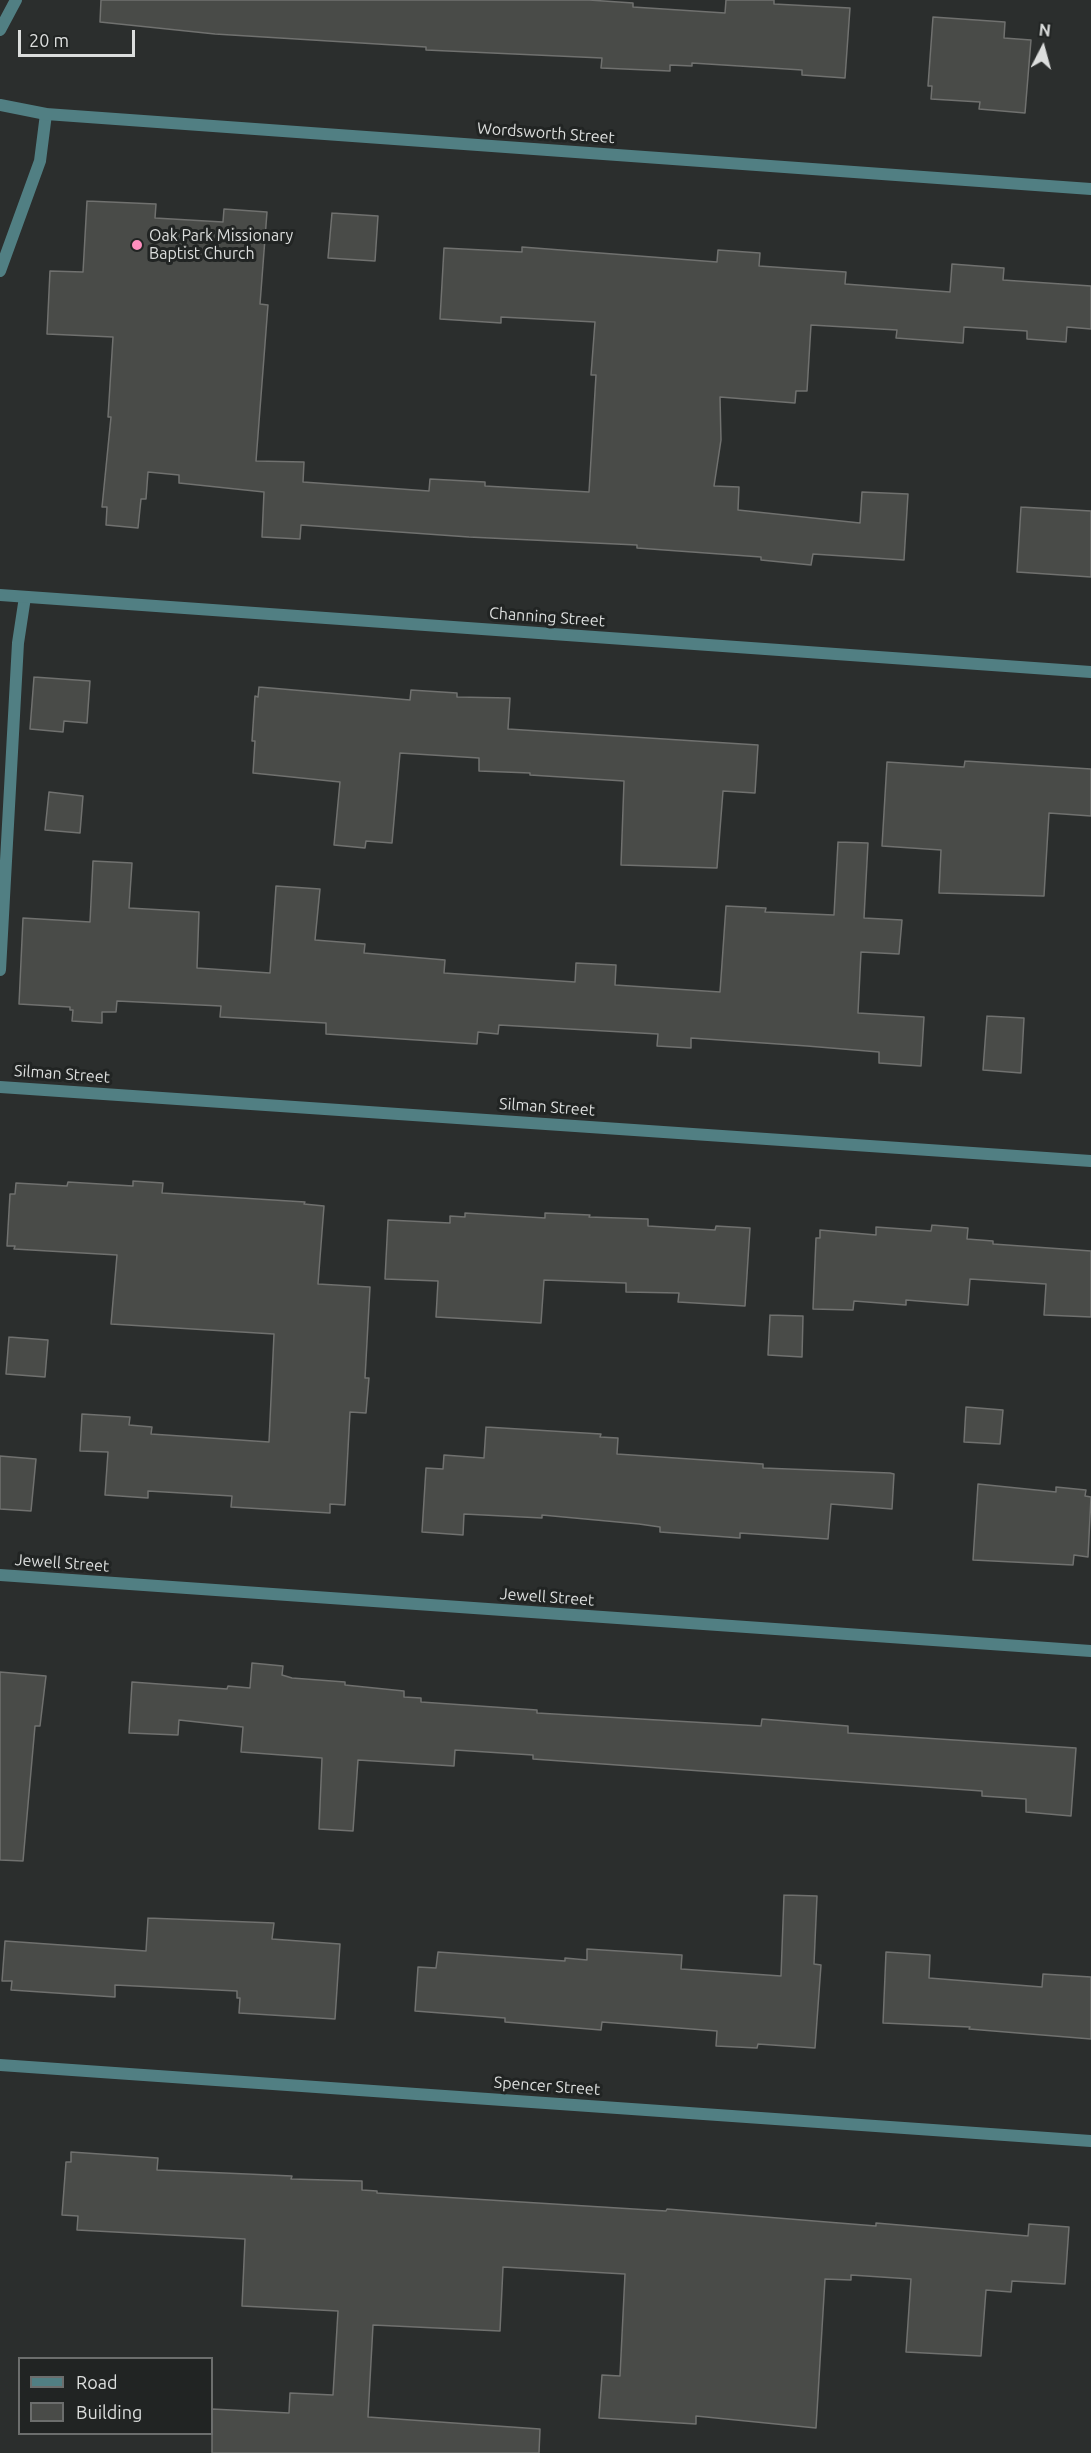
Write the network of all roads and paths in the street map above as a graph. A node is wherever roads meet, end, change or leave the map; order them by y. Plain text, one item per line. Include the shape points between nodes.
1 (16, 0) edge
2 (0, 30) edge
3 (0, 105) edge
4 (46, 114) junction
5 (1091, 189) edge
6 (0, 271) edge
7 (0, 595) edge
8 (25, 597) junction
9 (1091, 672) edge
10 (0, 970) edge
11 (0, 1086) edge
12 (1091, 1161) edge
13 (0, 1575) edge
14 (1091, 1651) edge
15 (0, 2065) edge
16 (1091, 2140) edge

1 - 2 street
3 - 4 street, Wordsworth Street
4 - 5 street, Wordsworth Street
4 - 6 street via 40,161
7 - 8 street, Channing Street
8 - 9 street, Channing Street
8 - 10 street via 18,643
11 - 12 street, Silman Street
13 - 14 street, Jewell Street
15 - 16 street, Spencer Street

